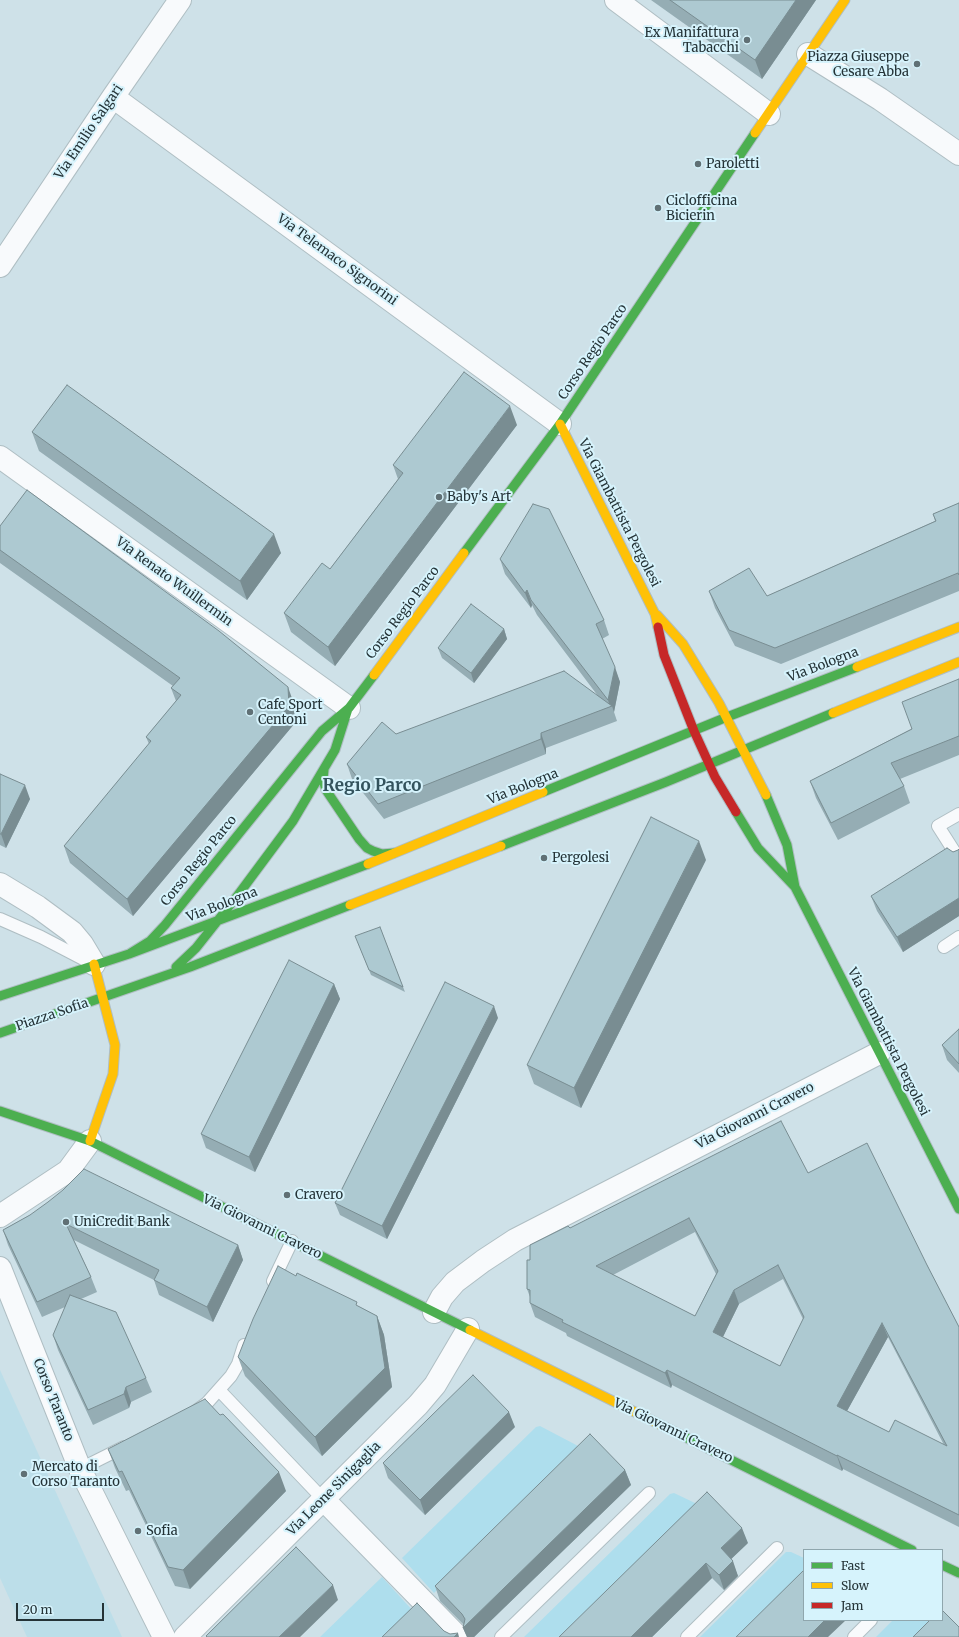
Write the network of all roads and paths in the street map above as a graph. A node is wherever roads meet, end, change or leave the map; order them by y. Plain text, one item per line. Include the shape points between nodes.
1 (180, 0) edge
2 (616, 0) edge
3 (845, 0) edge
4 (808, 54) junction
5 (113, 97) junction
6 (769, 114) junction
7 (959, 154) edge
8 (0, 266) edge
9 (560, 424) junction
10 (0, 457) edge
11 (655, 614) junction
12 (959, 627) edge
13 (959, 662) edge
14 (349, 708) junction
15 (727, 717) junction
16 (694, 731) junction
17 (743, 749) junction
18 (709, 764) junction
19 (324, 770) junction
20 (959, 814) edge
21 (394, 853) junction
22 (959, 859) edge
23 (0, 884) edge
24 (795, 887) junction
25 (0, 919) edge
26 (220, 919) junction
27 (959, 937) edge
28 (944, 947) dead end
29 (129, 954) junction
30 (94, 964) junction
31 (160, 978) junction
32 (0, 996) edge
33 (104, 997) junction
34 (0, 1033) edge
35 (879, 1052) junction
36 (0, 1111) edge
37 (90, 1141) junction
38 (959, 1209) edge
39 (0, 1216) edge
40 (292, 1241) junction
41 (0, 1268) edge
42 (267, 1294) edge
43 (434, 1312) junction
44 (468, 1329) junction
45 (249, 1333) edge
46 (219, 1390) junction
47 (183, 1418) edge
48 (134, 1442) edge
49 (80, 1469) junction
50 (649, 1493) dead end
51 (323, 1499) junction
52 (777, 1548) dead end
53 (910, 1549) edge
54 (943, 1565) edge
55 (959, 1573) edge
56 (870, 1621) edge
57 (164, 1637) edge
58 (185, 1637) edge
59 (458, 1637) edge
60 (501, 1637) edge
61 (687, 1637) edge
62 (854, 1637) edge

1 - 5 street, Via Emilio Salgari
2 - 6 street
3 - 4 street, Corso Regio Parco
4 - 6 street, Corso Regio Parco
4 - 7 street via 880,99
5 - 8 street, Via Emilio Salgari
5 - 9 street, Via Telemaco Signorini
6 - 9 street, Corso Regio Parco
9 - 11 street, Via Giambattista Pergolesi
9 - 14 street, Corso Regio Parco
10 - 14 street, Via Renato Wuillermin
11 - 15 street, Via Giambattista Pergolesi via 683,644
11 - 16 street, Via Giambattista Pergolesi via 664,655
12 - 15 street, Via Bologna
13 - 17 street
14 - 19 street, Corso Regio Parco via 335,750
14 - 29 street, Corso Regio Parco via 322,731 165,925 150,941
15 - 16 street, Via Bologna
15 - 17 street, Via Giambattista Pergolesi
16 - 18 street, Via Giambattista Pergolesi
16 - 21 street, Via Bologna
17 - 18 street
17 - 24 street, Via Giambattista Pergolesi via 769,800 787,845
18 - 24 street, Via Giambattista Pergolesi via 727,799 758,848
18 - 31 street
19 - 21 street via 326,790 364,845 382,854
19 - 26 street, Corso Regio Parco via 293,821
20 - 22 lane via 938,826
21 - 26 street, Via Bologna via 326,881
23 - 30 street, Piazza Sofia via 72,932
24 - 35 street, Via Giambattista Pergolesi
25 - 30 lane via 41,936
26 - 29 street, Via Bologna
26 - 31 street, Corso Regio Parco via 183,961
27 - 28 lane
29 - 30 street, Via Bologna
30 - 32 street
30 - 33 street, Piazza Sofia
31 - 33 street
33 - 34 street, Piazza Sofia
33 - 37 street, Piazza Sofia via 115,1045 113,1074
35 - 38 street, Via Giambattista Pergolesi
35 - 43 street, Via Giovanni Cravero via 515,1240 455,1282
36 - 37 street
37 - 39 street, Piazza Sofia via 68,1172
37 - 40 street, Via Giovanni Cravero
40 - 42 lane
40 - 43 street, Via Giovanni Cravero
41 - 49 street, Corso Taranto
43 - 44 street, Via Giovanni Cravero
44 - 51 street, Via Leone Sinigaglia via 435,1385 418,1405
44 - 53 street, Via Giovanni Cravero
45 - 46 lane via 238,1364
46 - 47 lane via 207,1404
46 - 51 lane
48 - 49 lane
49 - 57 street, Corso Taranto
50 - 60 lane
51 - 58 street, Via Leone Sinigaglia
51 - 59 street
52 - 61 lane
54 - 55 street
56 - 62 lane

